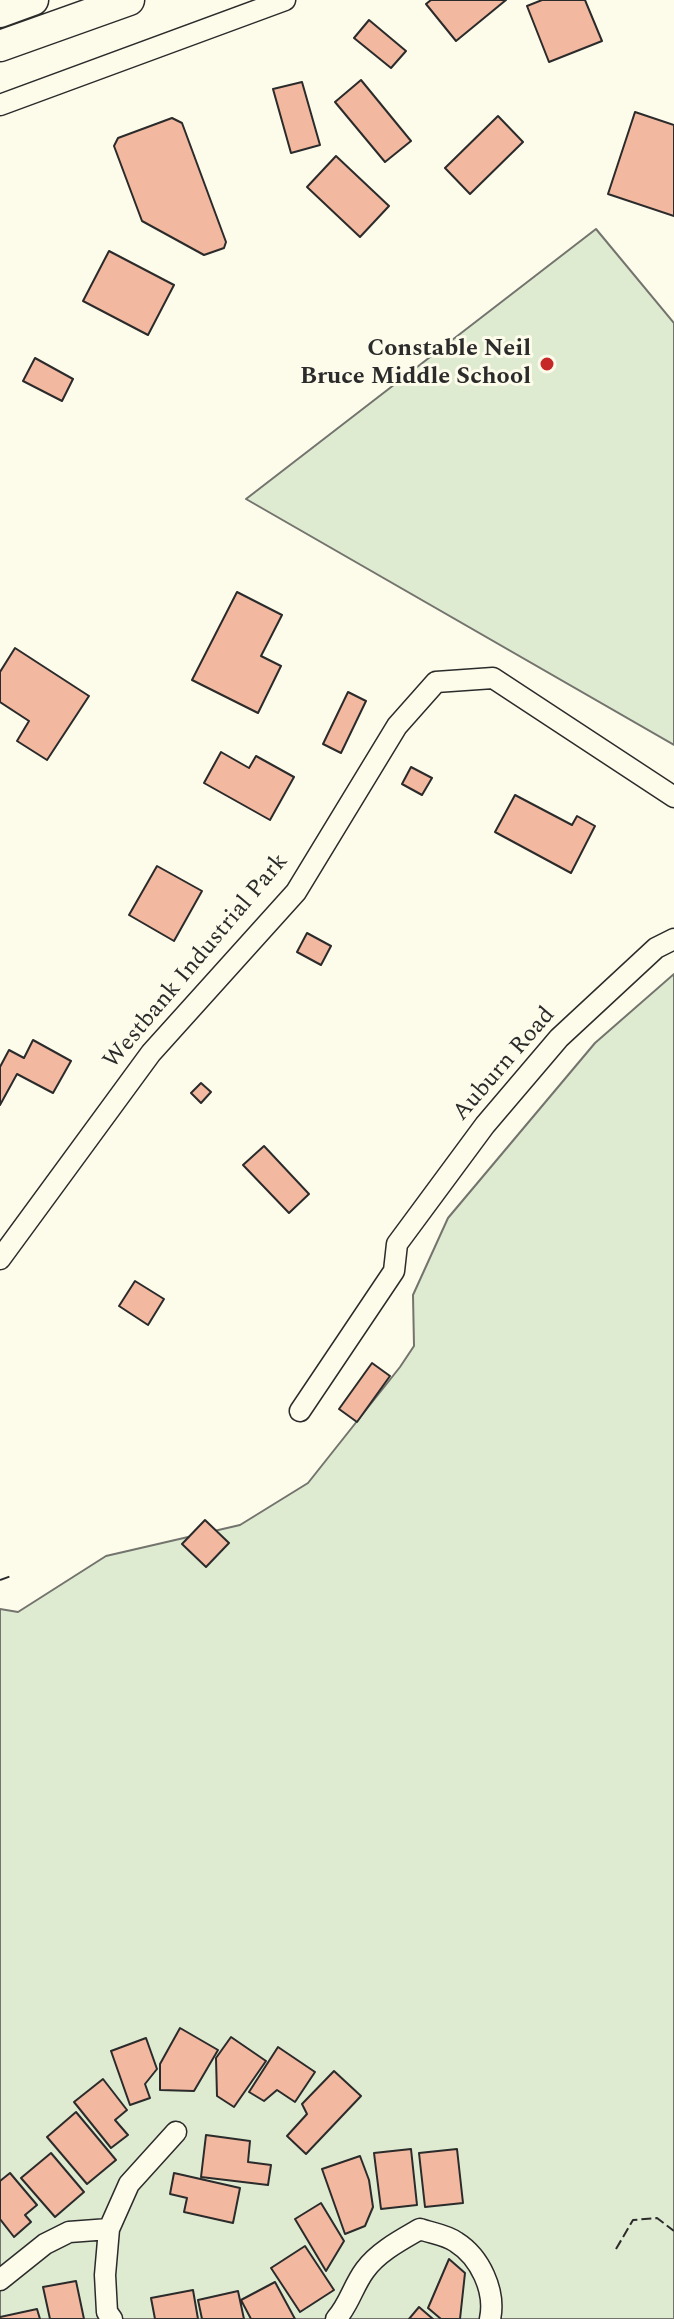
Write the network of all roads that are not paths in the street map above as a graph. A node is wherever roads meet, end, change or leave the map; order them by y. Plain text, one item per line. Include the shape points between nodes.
1 (33, 0) edge
2 (129, 0) edge
3 (285, 0) edge
4 (0, 12) edge
5 (0, 46) edge
6 (0, 105) edge
7 (674, 797) edge
8 (674, 939) edge
9 (0, 1259) edge
10 (300, 1411) dead end
11 (176, 2132) dead end
12 (109, 2229) junction
13 (0, 2280) edge
14 (112, 2319) edge
15 (336, 2319) edge
16 (490, 2319) edge

1 - 4 highway
2 - 5 highway
3 - 6 street
7 - 9 street, Westbank Industrial Park via 493,678 436,682 397,726 296,892 151,1053
8 - 10 street, Auburn Road via 656,948 559,1038 485,1125 397,1244 394,1271
11 - 12 street via 129,2184
12 - 13 street via 69,2232
12 - 14 street via 105,2275
15 - 16 street via 365,2269 420,2229 455,2241 478,2262 487,2284

